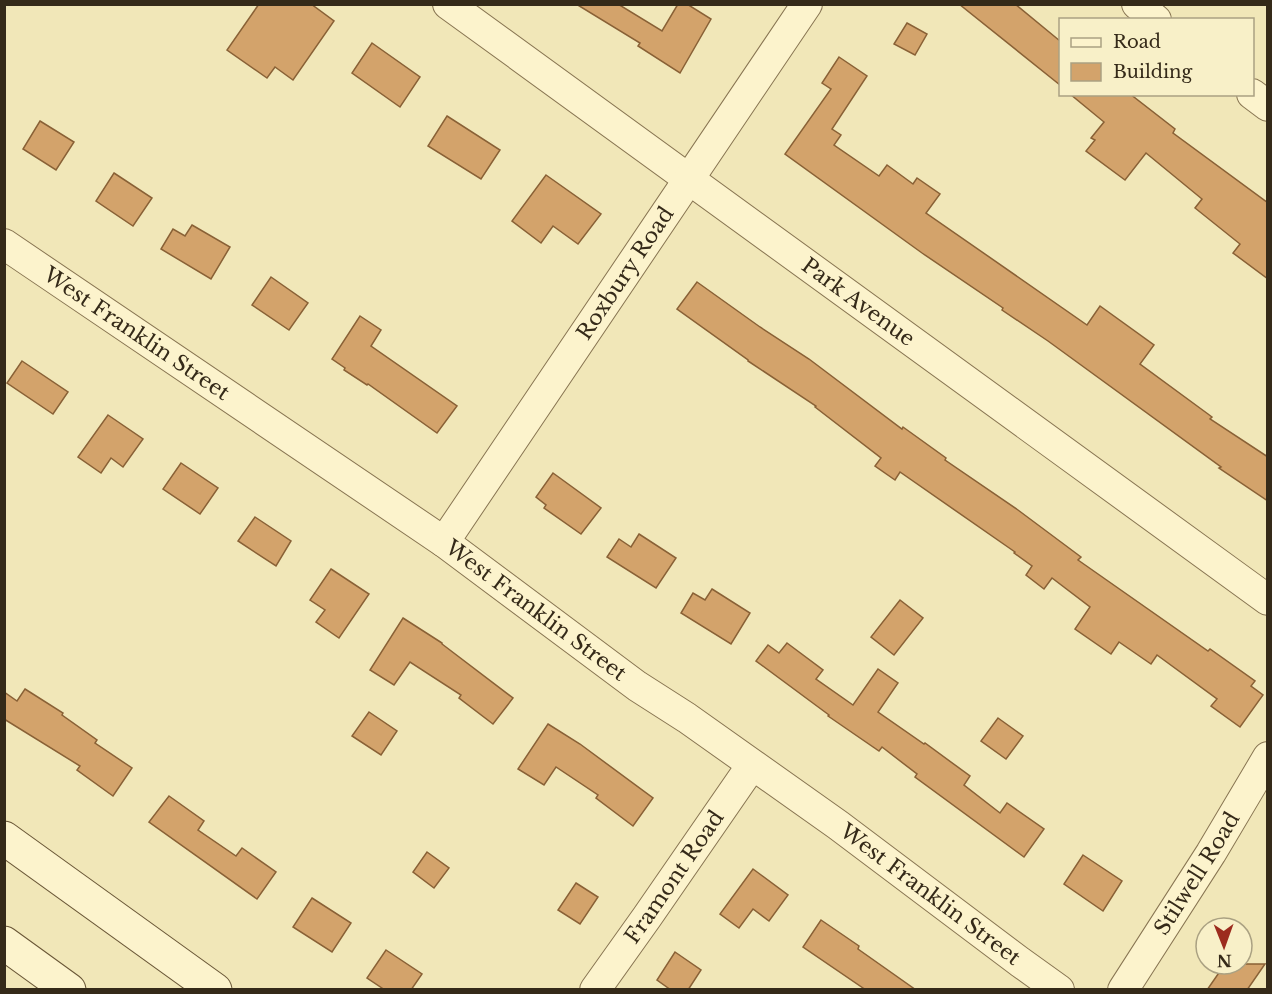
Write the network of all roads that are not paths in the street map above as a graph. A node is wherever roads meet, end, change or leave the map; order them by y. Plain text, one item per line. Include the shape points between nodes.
1 (448, 4) edge
2 (807, 4) edge
3 (1137, 4) edge
4 (1154, 18) edge
5 (1254, 96) edge
6 (1268, 106) edge
7 (689, 179) junction
8 (4, 244) edge
9 (444, 542) junction
10 (1268, 600) edge
11 (1268, 757) edge
12 (752, 765) junction
13 (4, 838) edge
14 (4, 943) edge
15 (69, 990) edge
16 (215, 990) edge
17 (595, 990) edge
18 (1059, 990) edge
19 (1123, 990) edge

1 - 7 street, Park Avenue
2 - 7 street, Roxbury Road
3 - 4 street
5 - 6 street
7 - 9 street, Roxbury Road
7 - 10 street, Park Avenue
8 - 9 street, West Franklin Street
9 - 12 street, West Franklin Street via 637,686
11 - 19 street, Stilwell Road
12 - 17 street, Framont Road
12 - 18 street, West Franklin Street
13 - 16 street
14 - 15 street

